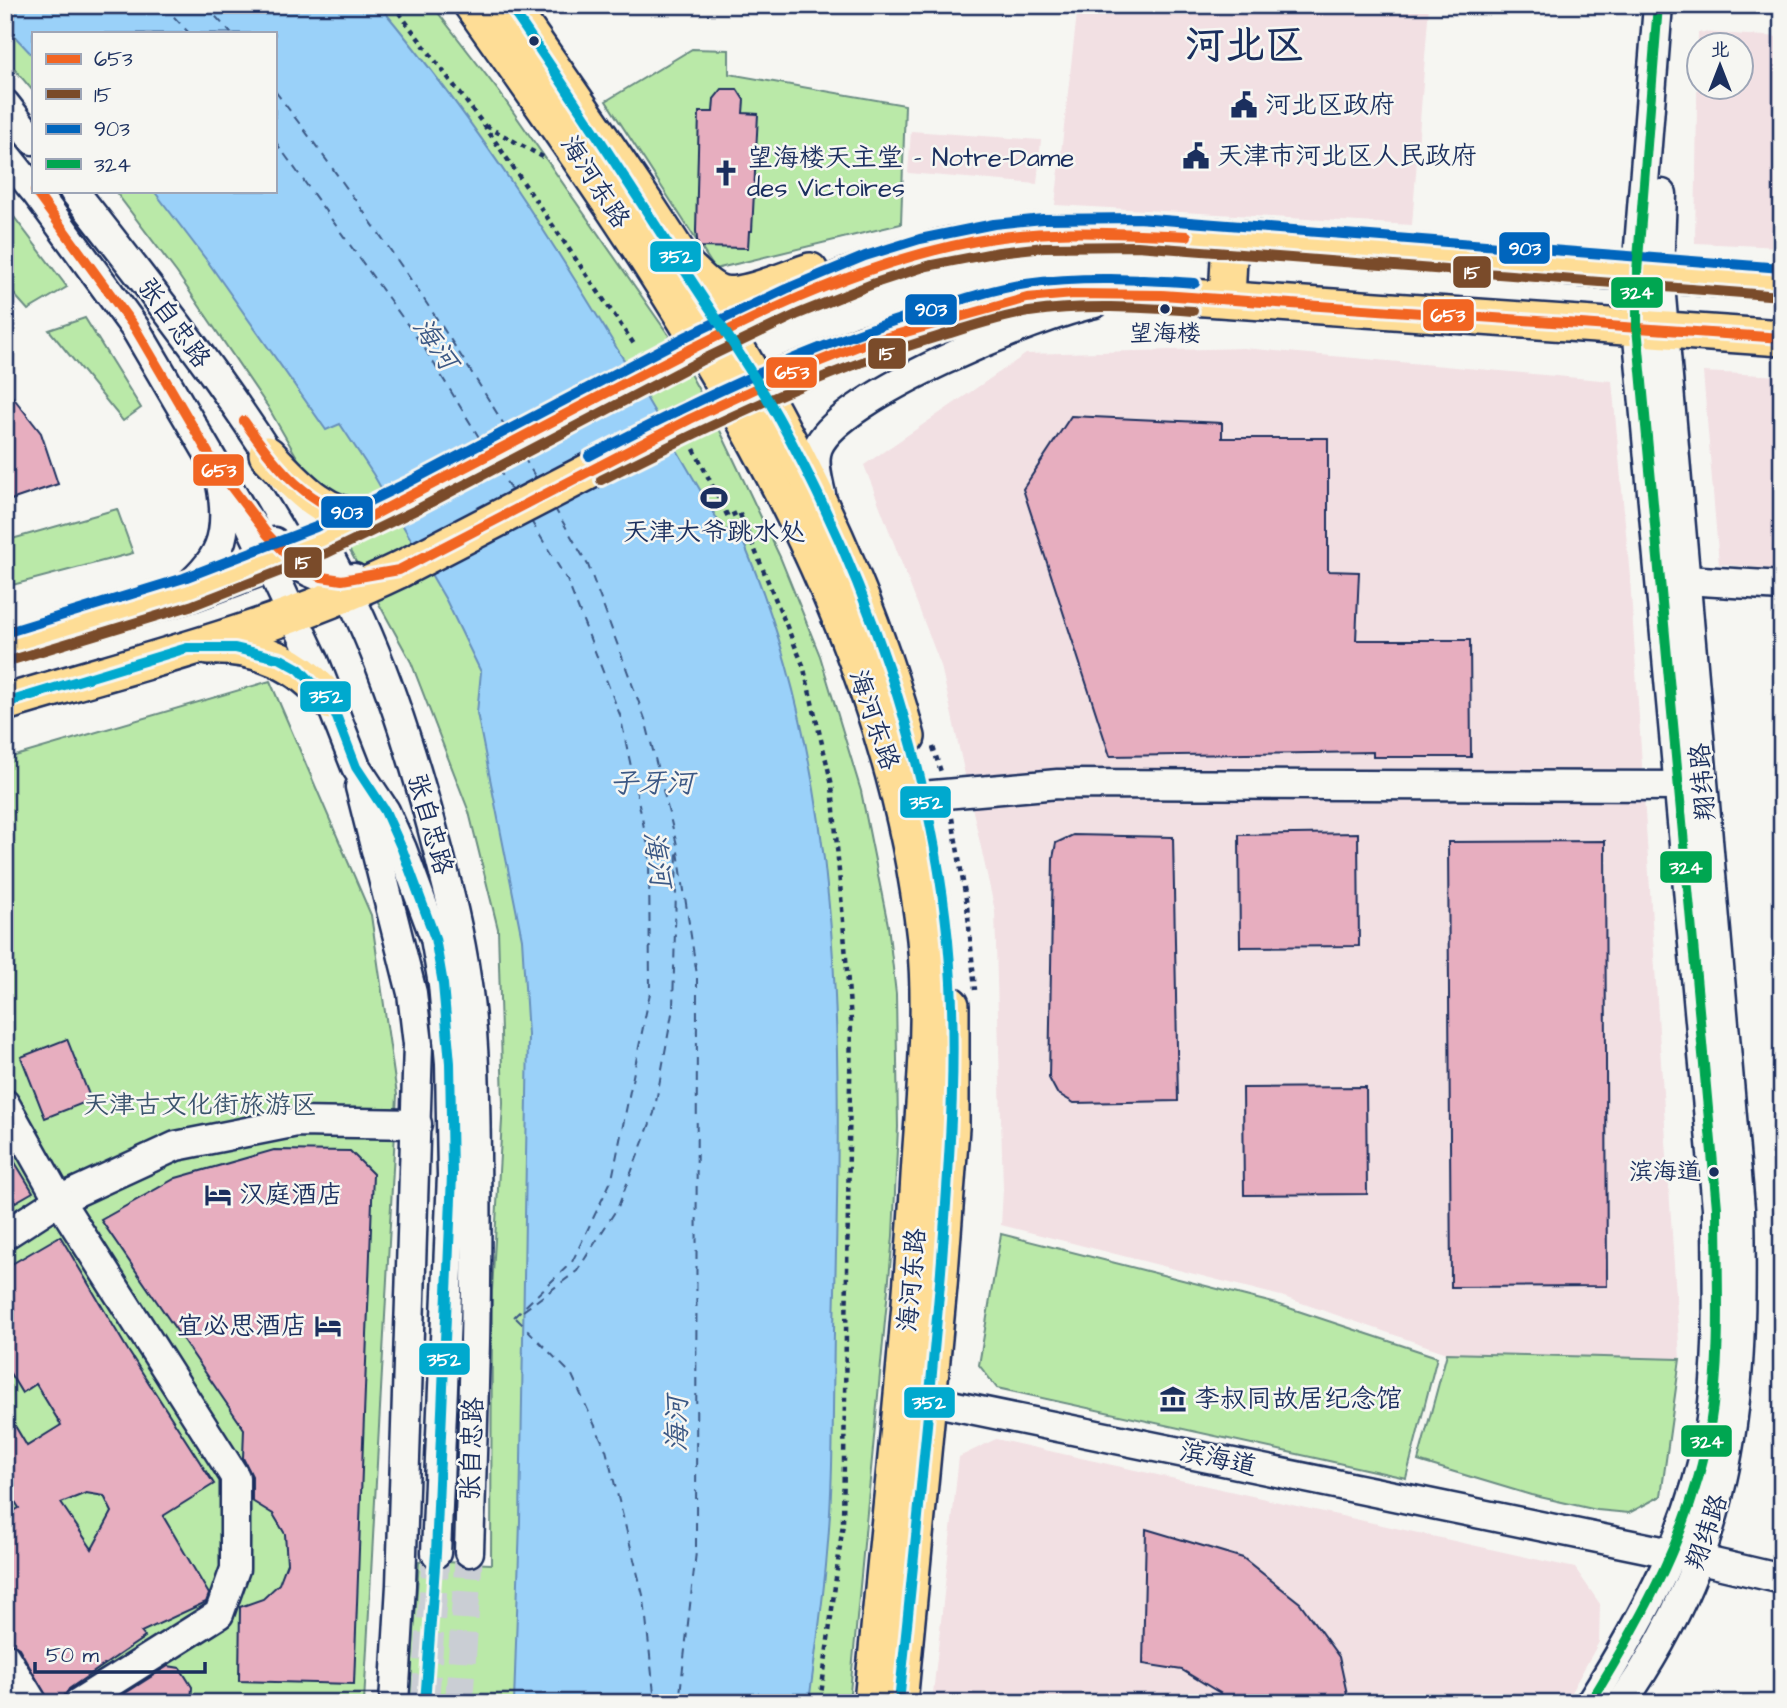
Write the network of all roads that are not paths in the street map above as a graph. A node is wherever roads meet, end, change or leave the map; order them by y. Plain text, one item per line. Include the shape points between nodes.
1 (472, 5) edge
2 (509, 5) edge
3 (1658, 5) edge
4 (1676, 5) edge
5 (5, 104) edge
6 (32, 139) edge
7 (5, 154) edge
8 (32, 188) edge
9 (35, 192) edge
10 (75, 192) edge
11 (1230, 237) junction
12 (950, 246) junction
13 (681, 262) junction
14 (1648, 273) junction
15 (1782, 282) edge
16 (1137, 294) junction
17 (1227, 299) junction
18 (1650, 328) junction
19 (1782, 338) edge
20 (719, 340) junction
21 (863, 344) junction
22 (746, 393) junction
23 (267, 454) junction
24 (217, 468) junction
25 (825, 510) junction
26 (366, 519) junction
27 (321, 540) junction
28 (278, 560) junction
29 (1672, 580) junction
30 (1782, 586) edge
31 (345, 587) junction
32 (172, 598) junction
33 (292, 614) junction
34 (5, 648) edge
35 (187, 648) junction
36 (331, 702) junction
37 (5, 703) edge
38 (356, 767) junction
39 (1690, 786) junction
40 (922, 796) junction
41 (5, 1104) edge
42 (418, 1124) junction
43 (59, 1200) junction
44 (5, 1235) edge
45 (915, 1398) junction
46 (469, 1552) tunnel mouth
47 (436, 1553) tunnel mouth
48 (1671, 1553) junction
49 (1699, 1559) junction
50 (1782, 1578) edge
51 (5, 1657) edge
52 (33, 1703) edge
53 (78, 1703) edge
54 (394, 1703) edge
55 (872, 1703) edge
56 (899, 1703) edge
57 (1590, 1703) edge
58 (1622, 1703) edge

1 - 20 main road, 海河东路 via 591,173 668,298
2 - 13 main road, 海河东路
3 - 14 street, 翔纬路
4 - 14 street, 翔纬路
5 - 6 street
7 - 8 street, 张自忠路
9 - 24 street, 张自忠路 via 135,328
10 - 23 street, 张自忠路 via 156,295
11 - 12 main road via 1070,231
11 - 14 main road
11 - 17 main road
12 - 13 main road via 916,242 881,247 746,292 724,295
12 - 20 main road via 866,271 786,303
13 - 20 main road, 海河东路
14 - 15 main road
14 - 18 street, 翔纬路
16 - 17 main road
16 - 21 main road via 1027,298
16 - 25 street via 1038,319 982,342 853,410 830,428 817,448 816,471
17 - 18 main road
18 - 19 main road
18 - 29 street, 翔纬路
20 - 21 main road via 788,356
20 - 22 main road, 海河东路
20 - 26 main road, bridge via 654,359
21 - 22 main road
22 - 25 main road, 海河东路
22 - 31 main road, bridge via 690,430 399,570
22 - 45 main road, 海河东路 via 882,732 918,884 929,1022 913,1286
23 - 26 main road via 322,507
23 - 27 street, 张自忠路
24 - 28 street
24 - 32 street via 226,526 220,545 197,579
25 - 40 main road, 海河东路 via 860,593 904,725
26 - 27 main road
27 - 28 main road
27 - 31 street, 张自忠路
28 - 31 street
28 - 32 main road
28 - 33 street, 张自忠路
29 - 30 street
29 - 39 street, 翔纬路
31 - 33 main road
31 - 46 street, 张自忠路 via 404,730 454,908 467,980 474,1059 478,1254
32 - 34 main road
33 - 35 main road
33 - 36 street, 张自忠路
35 - 36 main road via 235,648 281,659 299,669
35 - 37 main road
36 - 38 street, 张自忠路
38 - 42 street via 412,993 418,1044
38 - 47 street, 张自忠路 via 385,811 402,849 435,938 443,984 453,1175
39 - 40 street via 1058,784
39 - 48 street, 翔纬路 via 1717,1208 1718,1306 1710,1425 1696,1489
39 - 49 street, 翔纬路 via 1740,1209 1742,1308 1734,1429 1724,1480
40 - 45 main road, 海河东路 via 945,917 952,1021 951,1128
41 - 43 street
42 - 43 street via 297,1122 176,1146
42 - 54 street
43 - 44 street
43 - 53 street via 236,1477 235,1569 219,1614
45 - 48 street, 滨海道
45 - 55 main road, 海河东路
45 - 56 main road, 海河东路
48 - 49 street, 滨海道
48 - 57 street, 翔纬路 via 1660,1583
49 - 50 street, 滨海道
49 - 58 street, 翔纬路 via 1674,1617
51 - 52 street

